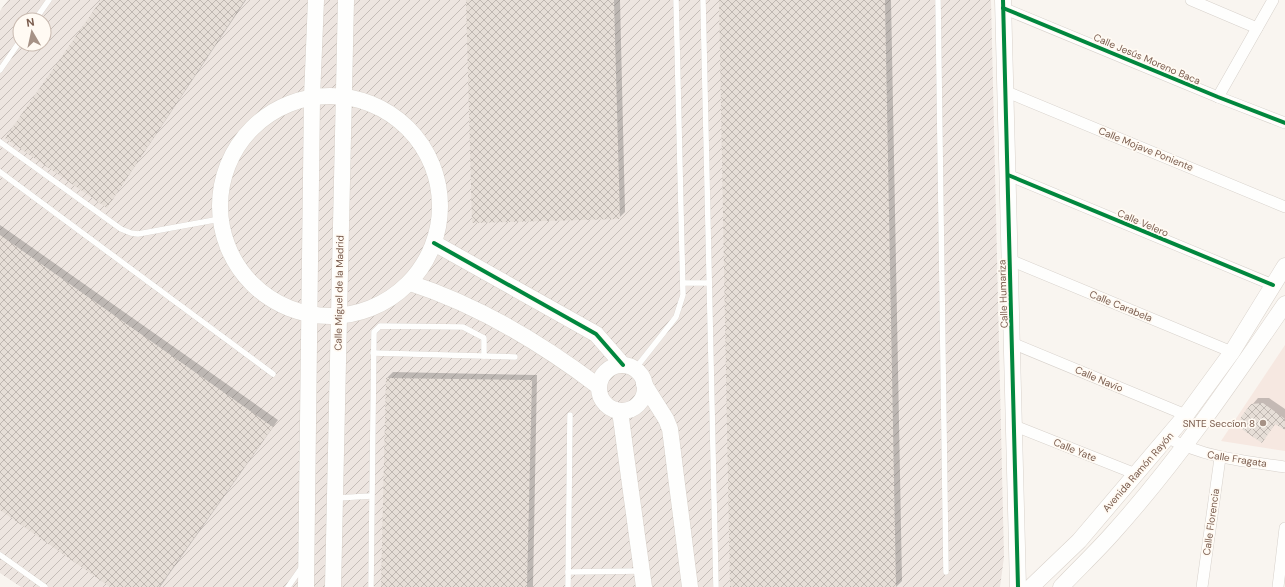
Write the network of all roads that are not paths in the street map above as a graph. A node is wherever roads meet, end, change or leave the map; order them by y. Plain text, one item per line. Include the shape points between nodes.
1 (49, 0) edge
2 (316, 0) edge
3 (346, 0) edge
4 (676, 0) edge
5 (703, 0) edge
6 (938, 0) edge
7 (1273, 0) edge
8 (1194, 1) edge
9 (1003, 4) edge
10 (41, 12) edge
11 (1257, 28) junction
12 (12, 52) edge
13 (0, 70) edge
14 (1006, 92) junction
15 (343, 96) junction
16 (312, 97) junction
17 (1218, 98) junction
18 (1285, 123) edge
19 (0, 142) edge
20 (0, 172) edge
21 (1008, 175) junction
22 (1285, 206) edge
23 (220, 219) junction
24 (434, 243) junction
25 (1010, 260) junction
26 (1285, 266) edge
27 (410, 282) junction
28 (683, 282) junction
29 (709, 283) junction
30 (1273, 285) junction
31 (1285, 304) edge
32 (311, 314) junction
33 (338, 316) junction
34 (1012, 343) junction
35 (1232, 352) junction
36 (372, 353) junction
37 (484, 356) junction
38 (515, 357) dead end
39 (629, 367) junction
40 (273, 374) dead end
41 (644, 384) junction
42 (598, 386) junction
43 (620, 411) junction
44 (570, 415) dead end
45 (1186, 415) junction
46 (1015, 426) junction
47 (1168, 438) junction
48 (1184, 446) junction
49 (1220, 458) junction
50 (1285, 467) edge
51 (1136, 474) junction
52 (371, 496) junction
53 (335, 498) junction
54 (1285, 528) edge
55 (0, 555) edge
56 (307, 560) junction
57 (642, 571) junction
58 (568, 572) junction
59 (946, 572) dead end
60 (45, 587) edge
61 (288, 587) edge
62 (306, 587) edge
63 (333, 587) edge
64 (371, 587) edge
65 (568, 587) edge
66 (644, 587) edge
67 (690, 587) edge
68 (716, 587) edge
69 (1018, 587) edge
70 (1031, 587) edge
71 (1061, 587) edge
72 (1202, 587) edge
73 (1278, 587) edge

1 - 10 lane
2 - 16 main road
3 - 15 main road, Calle Miguel de la Madrid
4 - 28 lane
5 - 29 lane
6 - 59 lane
7 - 11 street
8 - 11 street
9 - 14 main road, Calle Humariza
9 - 17 street, Calle Jesús Moreno Baca
11 - 17 street
12 - 13 lane
14 - 21 main road, Calle Humariza
14 - 22 street, Calle Mojave Poniente
15 - 16 main road
15 - 24 main road via 376,105 404,123 426,149 438,180 441,214
15 - 33 main road, Calle Miguel de la Madrid
16 - 23 main road via 285,105 261,119 241,140 227,164 220,191
16 - 32 main road
17 - 18 street, Calle Jesús Moreno Baca
19 - 23 lane via 121,229 131,233
20 - 40 lane
21 - 25 main road, Calle Humariza
21 - 30 street, Calle Velero
23 - 32 main road via 227,246 240,271 266,295 284,306
24 - 27 main road via 423,266
24 - 39 main road via 596,334
25 - 34 main road, Calle Humariza
25 - 35 street, Calle Carabela
26 - 30 main road, Avenida Ramón Rayón
27 - 33 main road via 389,299 365,310
27 - 42 main road via 467,304 555,355
28 - 29 lane
28 - 39 lane via 683,295 676,317
29 - 68 lane
30 - 35 main road, Avenida Ramón Rayón
31 - 48 main road, Avenida Ramón Rayón via 1237,375
32 - 33 main road
32 - 56 main road
33 - 53 main road, Calle Miguel de la Madrid
34 - 45 street, Calle Navío
34 - 46 main road, Calle Humariza
35 - 45 main road, Avenida Ramón Rayón
36 - 37 lane
36 - 37 lane via 374,332 380,326 463,327 484,338
36 - 52 lane
37 - 38 lane
39 - 41 main road via 639,373
39 - 42 main road via 618,365 607,370
41 - 43 main road via 643,396 636,406
41 - 67 main road via 670,429
42 - 43 main road via 600,398 604,403
43 - 57 main road
44 - 58 lane
45 - 47 main road, Avenida Ramón Rayón
46 - 51 street, Calle Yate
46 - 69 main road, Calle Humariza
47 - 48 street, Calle Fragata
47 - 51 main road, Avenida Ramón Rayón
48 - 49 street, Calle Fragata
48 - 71 main road, Avenida Ramón Rayón via 1112,534
49 - 50 street, Calle Fragata
49 - 72 street, Calle Florencia
51 - 70 main road, Avenida Ramón Rayón via 1079,541
52 - 53 lane
52 - 64 lane
53 - 63 main road, Calle Miguel de la Madrid
54 - 73 street
55 - 60 lane
56 - 61 lane
56 - 62 main road
57 - 58 lane
57 - 66 main road
58 - 65 lane

